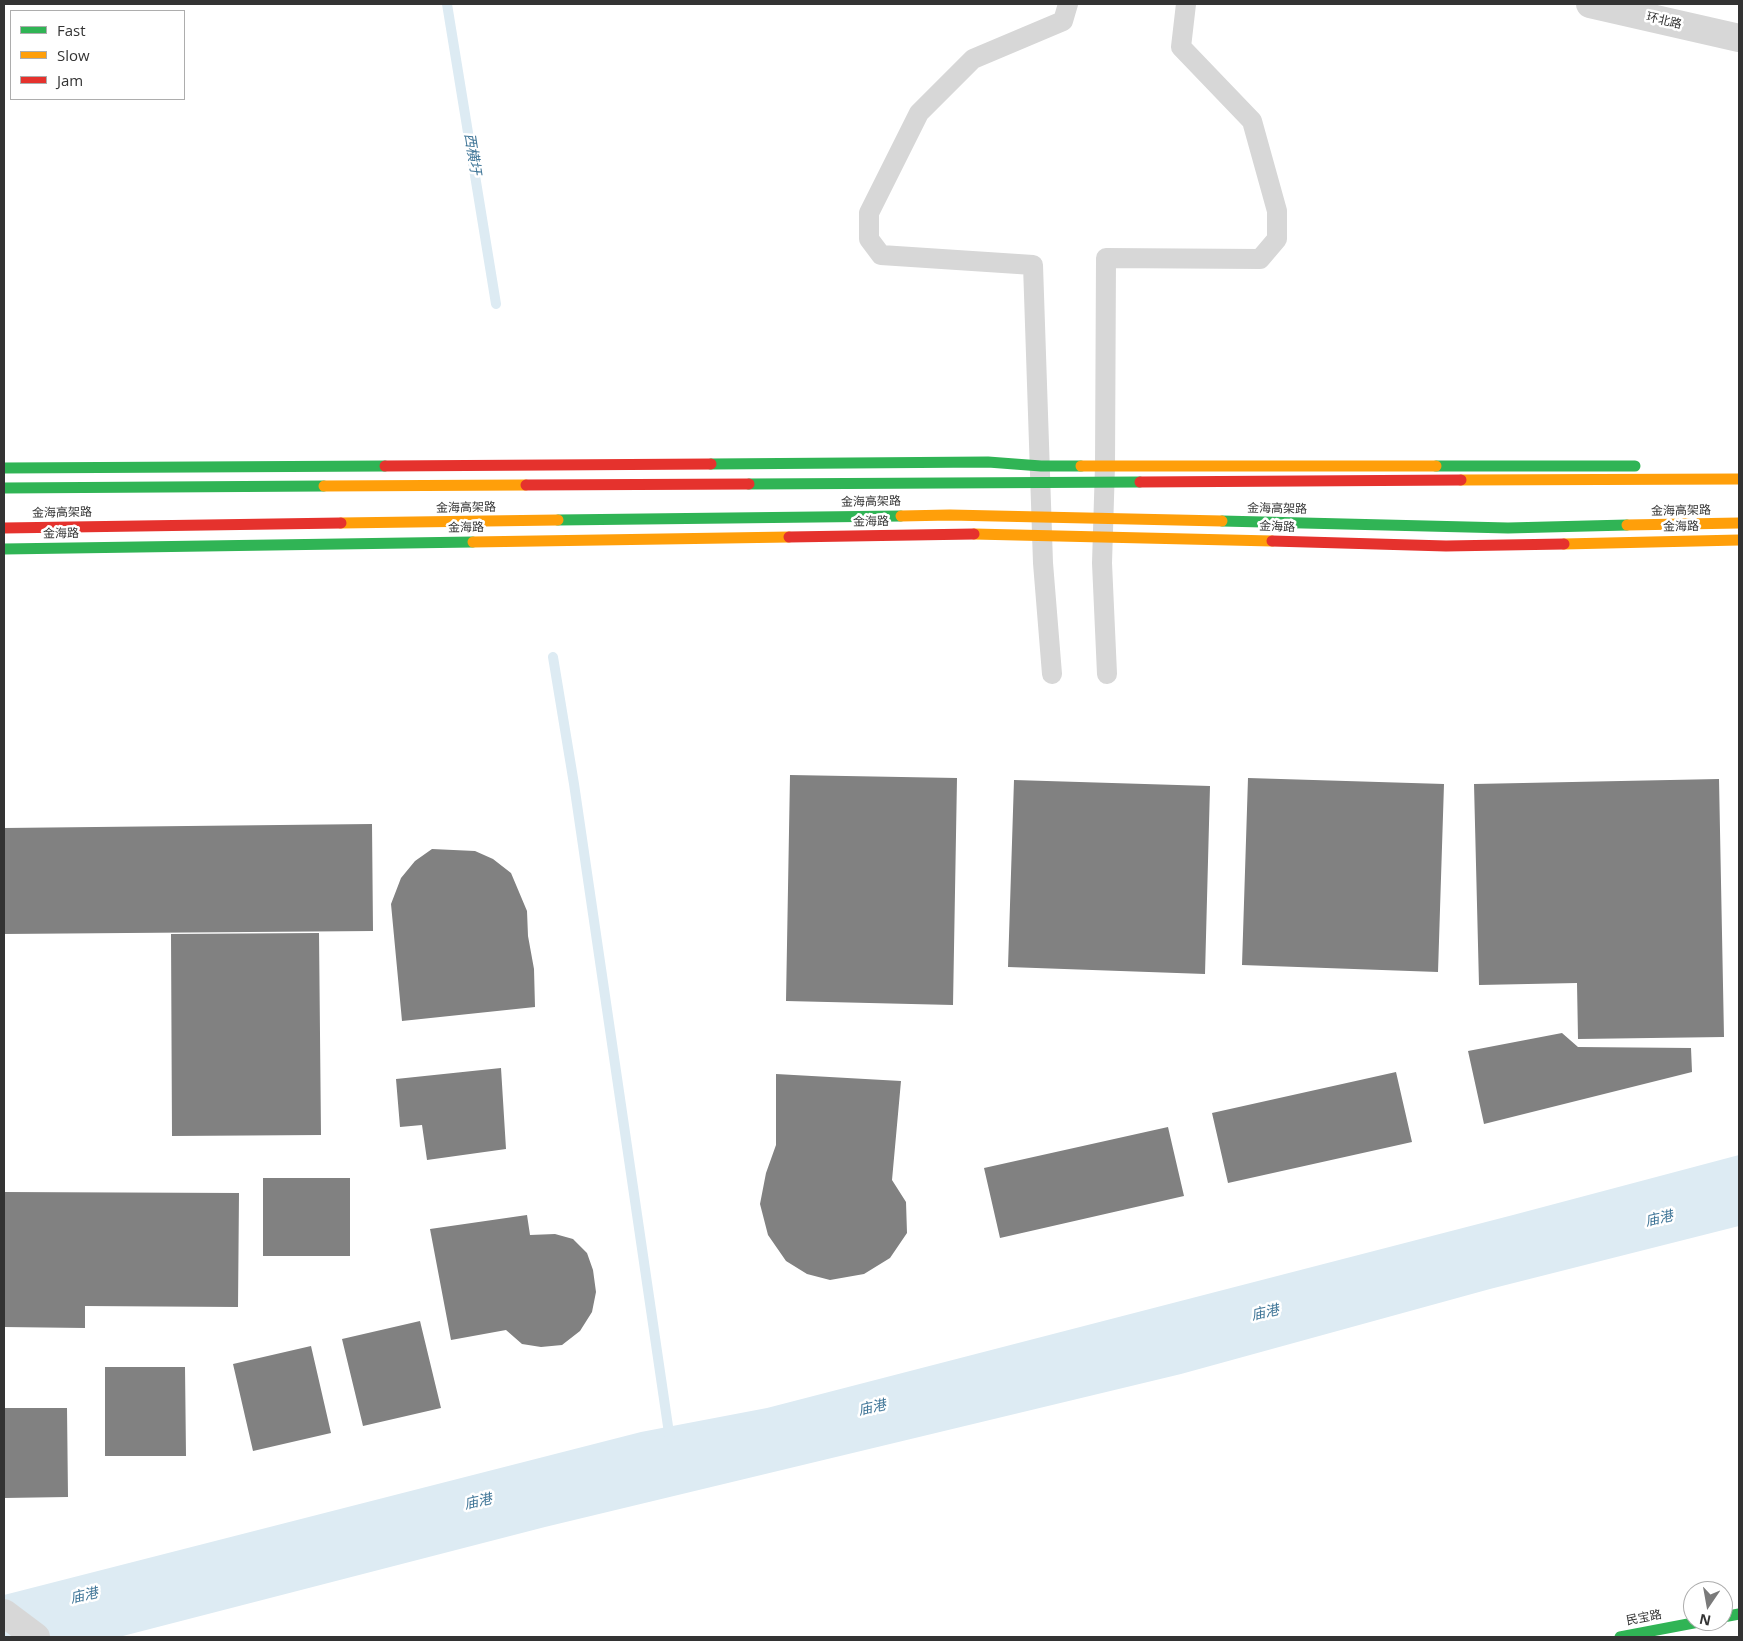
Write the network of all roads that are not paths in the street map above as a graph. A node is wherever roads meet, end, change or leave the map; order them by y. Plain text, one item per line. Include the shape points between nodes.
1 (1068, 4) edge
2 (1186, 4) edge
3 (1590, 4) edge
4 (1739, 38) edge
5 (1041, 466) junction
6 (1105, 466) junction
7 (1649, 466) dead end
8 (4, 468) edge
9 (1739, 479) edge
10 (4, 488) edge
11 (1739, 523) edge
12 (4, 528) edge
13 (1043, 536) junction
14 (1103, 538) junction
15 (1739, 540) edge
16 (4, 549) edge
17 (1052, 674) dead end
18 (1107, 674) dead end
19 (4, 1613) edge
20 (1683, 1625) edge
21 (36, 1637) edge
22 (1620, 1637) edge

1 - 5 lane via 1063,21 973,60 919,112 869,213 869,238 881,255 1033,265
2 - 6 lane via 1180,48 1252,121 1277,211 1277,238 1260,259 1106,258
3 - 4 street, 环北路
5 - 6 main road
5 - 8 main road via 988,462
5 - 13 lane
6 - 7 main road
6 - 14 lane
9 - 10 main road, 金海高架路, bridge
11 - 12 main road, 金海高架路, bridge via 1508,528 950,514
13 - 14 main road, 金海路
13 - 16 main road, 金海路 via 994,534
13 - 17 lane
14 - 15 main road, 金海路 via 1446,546
14 - 18 lane
19 - 21 street
20 - 22 main road, 民宝路

